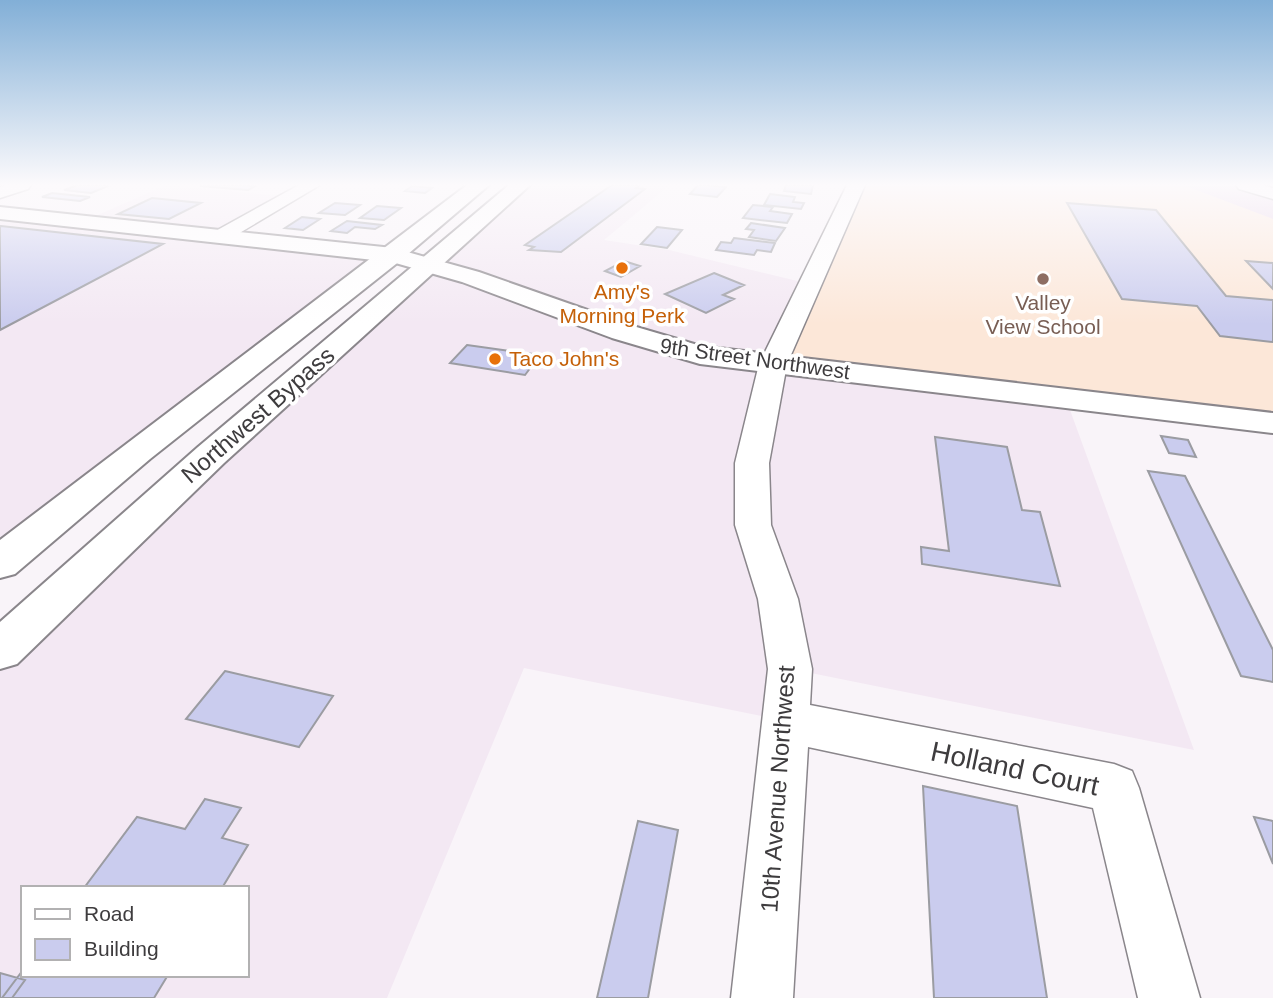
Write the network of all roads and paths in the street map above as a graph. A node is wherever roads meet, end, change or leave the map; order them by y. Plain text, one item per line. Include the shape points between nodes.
1 (169, 232) edge
2 (229, 232) edge
3 (422, 232) edge
4 (467, 232) edge
5 (834, 232) edge
6 (219, 237) junction
7 (393, 255) junction
8 (431, 263) junction
9 (773, 364) junction
10 (1273, 423) edge
11 (0, 563) edge
12 (0, 650) edge
13 (786, 721) junction
14 (762, 998) edge
15 (1169, 998) edge

1 - 6 main road, 9th Street Northwest
2 - 6 street
3 - 7 main road, Northwest Bypass
4 - 8 main road, Northwest Bypass
5 - 9 street, 10th Avenue Northwest
6 - 7 main road, 9th Street Northwest
7 - 8 main road, 9th Street Northwest
7 - 11 main road, Northwest Bypass via 137,451
8 - 9 main road, 9th Street Northwest via 648,343
8 - 12 main road, Northwest Bypass via 211,455
9 - 10 main road, 9th Street Northwest
9 - 13 street, 10th Avenue Northwest via 752,463 753,526 778,599 790,669
13 - 14 street, 10th Avenue Northwest
13 - 15 street, Holland Court via 1114,788

